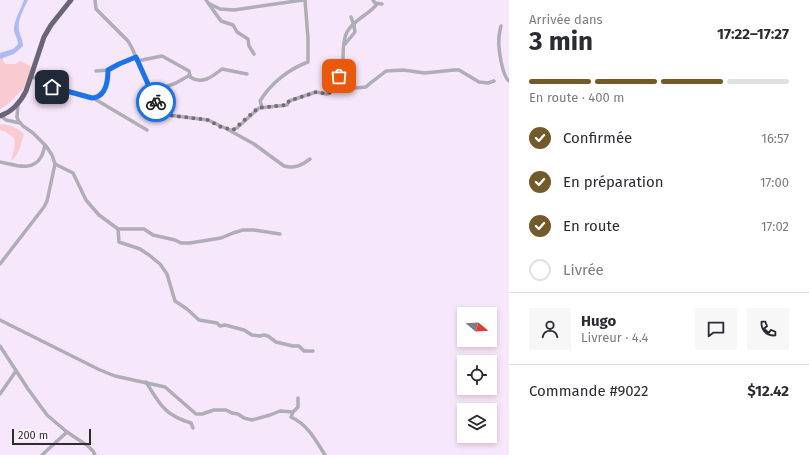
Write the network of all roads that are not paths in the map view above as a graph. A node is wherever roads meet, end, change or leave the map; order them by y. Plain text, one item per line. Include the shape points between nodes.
1 (71, 0) edge
2 (96, 0) edge
3 (206, 0) edge
4 (258, 0) edge
5 (304, 0) edge
6 (373, 0) edge
7 (210, 4) junction
8 (377, 4) junction
9 (382, 4) dead end
10 (259, 6) junction
11 (351, 17) dead end
12 (354, 24) junction
13 (501, 26) dead end
14 (344, 45) junction
15 (254, 54) dead end
16 (137, 59) junction
17 (108, 70) junction
18 (96, 71) dead end
19 (247, 74) dead end
20 (190, 75) junction
21 (31, 76) junction
22 (494, 81) dead end
23 (509, 81) edge
24 (335, 90) junction
25 (152, 92) junction
26 (92, 98) junction
27 (18, 104) junction
28 (262, 107) junction
29 (1, 116) edge
30 (20, 123) junction
31 (227, 129) junction
32 (147, 130) dead end
33 (46, 145) junction
34 (310, 159) dead end
35 (0, 162) edge
36 (56, 164) junction
37 (118, 230) junction
38 (280, 234) dead end
39 (0, 264) edge
40 (0, 320) edge
41 (0, 346) edge
42 (313, 352) dead end
43 (16, 371) junction
44 (146, 382) junction
45 (0, 394) edge
46 (298, 398) dead end
47 (293, 412) junction
48 (193, 428) dead end
49 (67, 432) junction
50 (42, 455) edge
51 (95, 455) edge
52 (325, 455) edge

1 - 21 highway via 44,37
2 - 16 street via 96,9 128,41
3 - 7 street
4 - 10 street
5 - 10 street
5 - 28 street via 308,62 292,69 271,86 260,101
6 - 8 street
7 - 10 street via 220,9 234,10
7 - 15 street via 221,21 233,26 248,39
8 - 9 street
8 - 12 street via 372,11
11 - 12 street
12 - 14 street via 345,36
12 - 14 street via 355,32
13 - 23 street via 499,50 504,75
14 - 24 street via 342,67
16 - 17 street
16 - 20 street via 162,56 189,71
16 - 25 street
17 - 18 street
17 - 26 street via 103,93
19 - 20 street via 222,69 208,79 200,81 194,81
20 - 25 street
21 - 26 street via 52,87
21 - 27 highway
22 - 24 street via 479,82 459,70 425,73 403,70 386,71 366,87
24 - 28 street via 327,94 316,92 289,101 287,105
25 - 31 street via 156,102 168,115 208,120
26 - 32 street
27 - 29 highway
27 - 30 street via 17,116
28 - 31 street via 237,128
29 - 30 street via 6,120
30 - 33 street
31 - 34 street via 254,144 284,166 296,167
33 - 35 street via 40,159 30,167
33 - 36 street
36 - 37 street via 73,174 86,200 99,215
36 - 39 street via 44,207
37 - 38 street via 144,229 153,235 181,243 221,238 243,230
37 - 42 street via 119,242 140,249 160,264 167,274 175,301 199,320 244,330 252,335 268,336 276,342 299,346 304,351
40 - 44 street via 100,370 115,376
41 - 43 street
43 - 45 street
43 - 49 street via 47,415
44 - 47 street via 165,387 196,414 226,410 252,420 280,411
44 - 48 street via 160,405 178,419 191,423
46 - 47 street via 298,407
47 - 52 street via 291,417 309,430
49 - 50 street
49 - 51 street via 88,446

